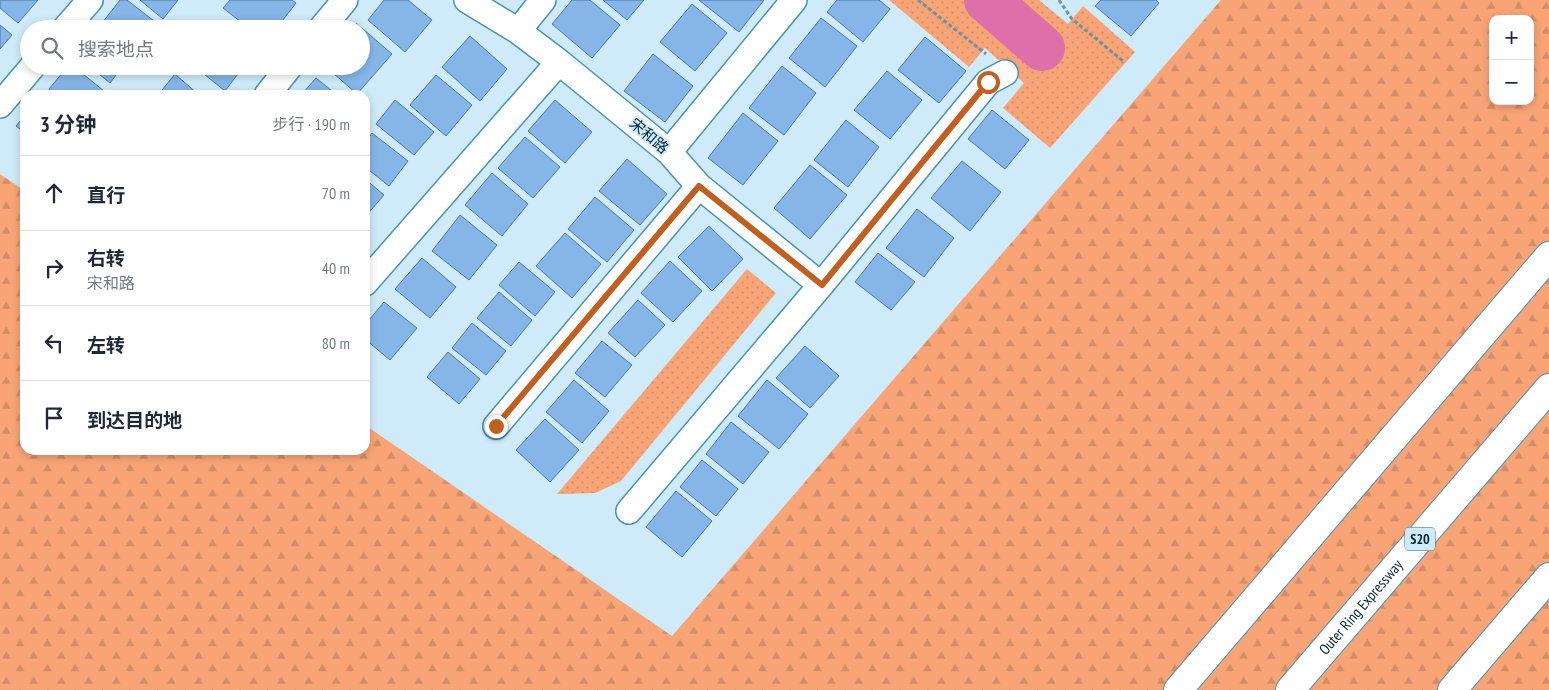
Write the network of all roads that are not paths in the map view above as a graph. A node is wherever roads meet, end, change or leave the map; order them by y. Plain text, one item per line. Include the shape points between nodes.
1 (90, 0) edge
2 (344, 0) edge
3 (467, 0) edge
4 (543, 0) edge
5 (794, 0) edge
6 (73, 20) edge
7 (328, 20) edge
8 (518, 31) junction
9 (559, 62) junction
10 (1006, 72) road end
11 (25, 75) edge
12 (283, 75) edge
13 (271, 90) edge
14 (0, 105) edge
15 (669, 152) junction
16 (699, 186) junction
17 (1549, 256) edge
18 (370, 277) edge
19 (822, 285) junction
20 (1549, 388) edge
21 (496, 426) dead end
22 (629, 511) dead end
23 (1549, 577) edge
24 (1178, 690) edge
25 (1290, 690) edge
26 (1452, 690) edge

1 - 6 street
2 - 7 street
3 - 8 street, 宋和路
4 - 8 street
5 - 15 street
8 - 9 street, 宋和路
9 - 15 street, 宋和路
9 - 18 street
10 - 19 street via 988,82
11 - 14 street
12 - 13 street
15 - 16 street, 宋和路
16 - 19 street, 宋和路
16 - 21 street
17 - 24 highway
19 - 22 street
20 - 25 highway, Outer Ring Expressway / S20
23 - 26 highway

